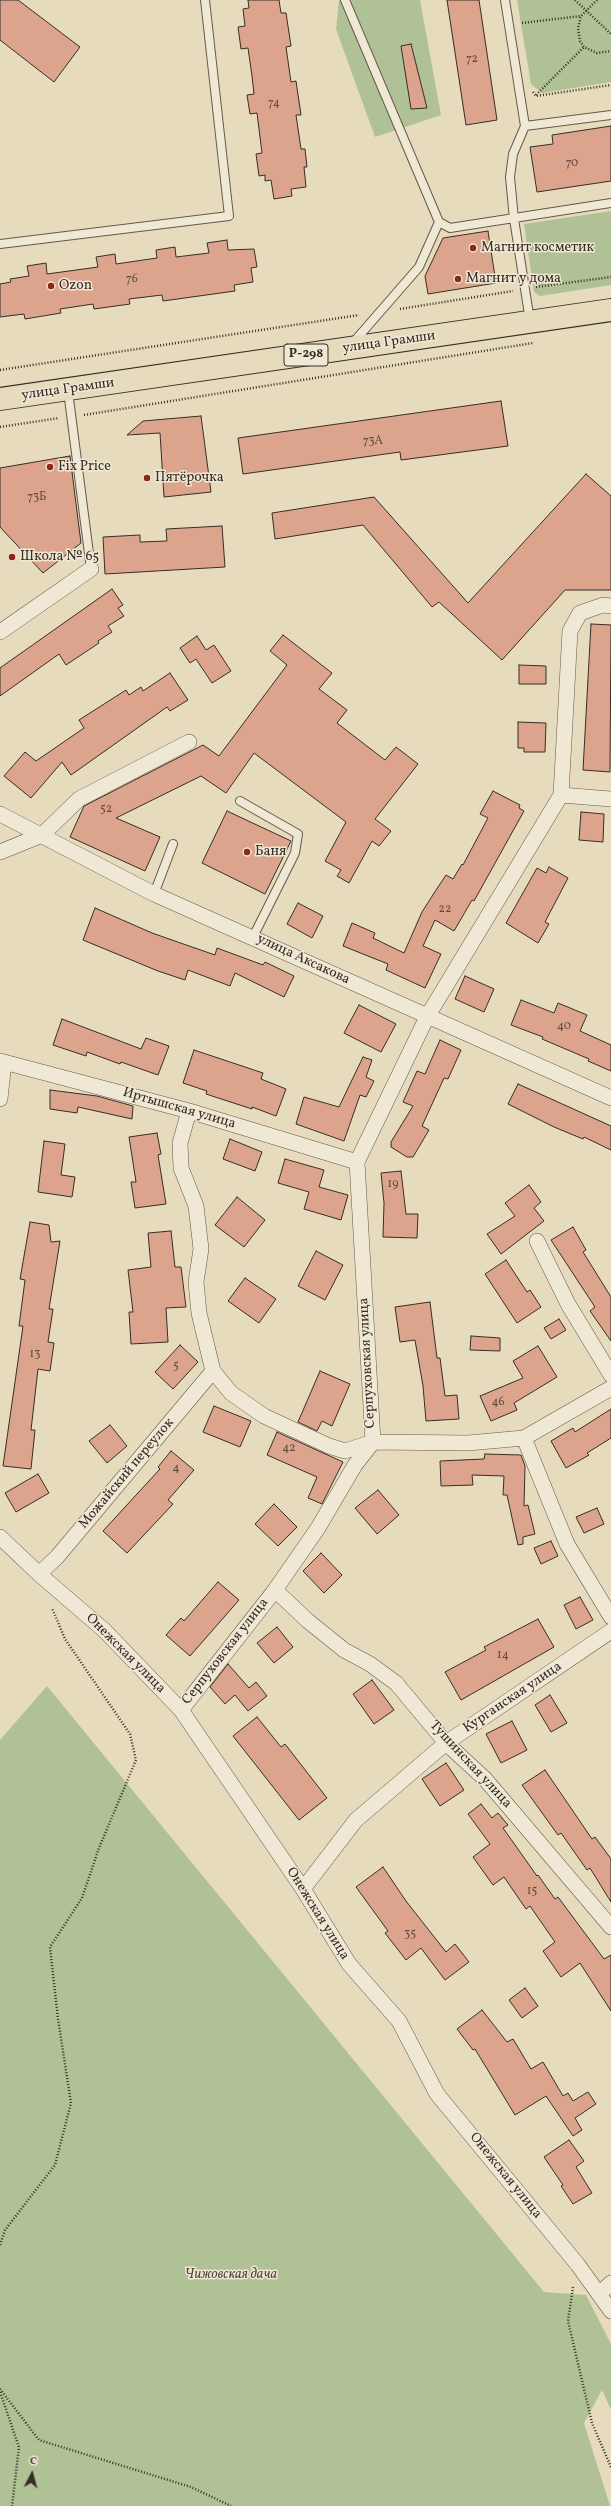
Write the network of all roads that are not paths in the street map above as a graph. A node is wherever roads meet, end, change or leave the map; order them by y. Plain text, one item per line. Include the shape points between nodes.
1 (205, 0) edge
2 (345, 0) edge
3 (505, 0) edge
4 (611, 115) edge
5 (525, 126) junction
6 (611, 203) edge
7 (514, 219) junction
8 (439, 222) junction
9 (0, 244) edge
10 (611, 310) edge
11 (531, 322) junction
12 (347, 349) junction
13 (68, 390) junction
14 (0, 399) edge
15 (92, 568) joint
16 (611, 606) edge
17 (0, 632) edge
18 (189, 742) dead end
19 (561, 795) junction
20 (611, 799) edge
21 (240, 801) dead end
22 (0, 814) edge
23 (42, 835) junction
24 (173, 844) dead end
25 (0, 852) edge
26 (154, 894) junction
27 (253, 937) junction
28 (427, 1017) junction
29 (2, 1061) edge
30 (611, 1098) edge
31 (0, 1099) edge
32 (189, 1111) junction
33 (356, 1162) junction
34 (537, 1241) dead end
35 (213, 1371) junction
36 (611, 1375) edge
37 (611, 1388) edge
38 (524, 1438) junction
39 (373, 1442) junction
40 (0, 1537) edge
41 (38, 1574) junction
42 (275, 1590) junction
43 (611, 1617) edge
44 (611, 1631) edge
45 (181, 1710) junction
46 (446, 1743) junction
47 (303, 1889) junction
48 (611, 1927) edge
49 (606, 2288) edge
50 (611, 2311) edge

1 - 9 lane via 229,216
2 - 8 lane
3 - 5 lane
4 - 5 lane
5 - 7 lane via 512,154 510,177
6 - 7 lane
7 - 8 lane via 450,228
7 - 11 lane
8 - 12 lane via 419,267
10 - 11 highway, улица Грамши / Р-298
11 - 12 highway, улица Грамши / Р-298
12 - 13 highway, улица Грамши / Р-298
13 - 14 highway, улица Грамши / Р-298
13 - 15 lane
15 - 17 street
16 - 19 street via 603,605 580,613 570,631
18 - 23 street via 79,799
19 - 20 street
19 - 28 street, Серпуховская улица
21 - 27 lane via 298,834 295,853
22 - 23 street, улица Аксакова
23 - 25 street
23 - 26 street, улица Аксакова
24 - 26 lane
26 - 27 street, улица Аксакова
27 - 28 street, улица Аксакова
28 - 30 street, улица Аксакова
28 - 33 street, Серпуховская улица
29 - 31 street
29 - 32 street, Иртышская улица
32 - 33 street, Иртышская улица
32 - 35 street via 180,1143 180,1168 196,1206 201,1249 196,1282 199,1313
33 - 39 street, Серпуховская улица
34 - 36 street via 568,1304
35 - 39 street via 231,1393 264,1416 329,1446 345,1451
35 - 41 street, Можайский переулок via 57,1557
37 - 38 street
38 - 39 street via 468,1444
38 - 43 street via 567,1544
39 - 42 street, Серпуховская улица via 355,1465 318,1528
40 - 41 street, Онежская улица
41 - 45 street, Онежская улица via 104,1630
42 - 45 street, Серпуховская улица
42 - 46 street, Тушинская улица via 344,1650 370,1664 396,1683
44 - 46 street, Курганская улица
45 - 47 street, Онежская улица
46 - 47 street, Курганская улица via 356,1820
46 - 48 street, Тушинская улица via 485,1778
47 - 49 street, Онежская улица via 349,1964 399,2021 437,2094 578,2265
49 - 50 street, Онежская улица

